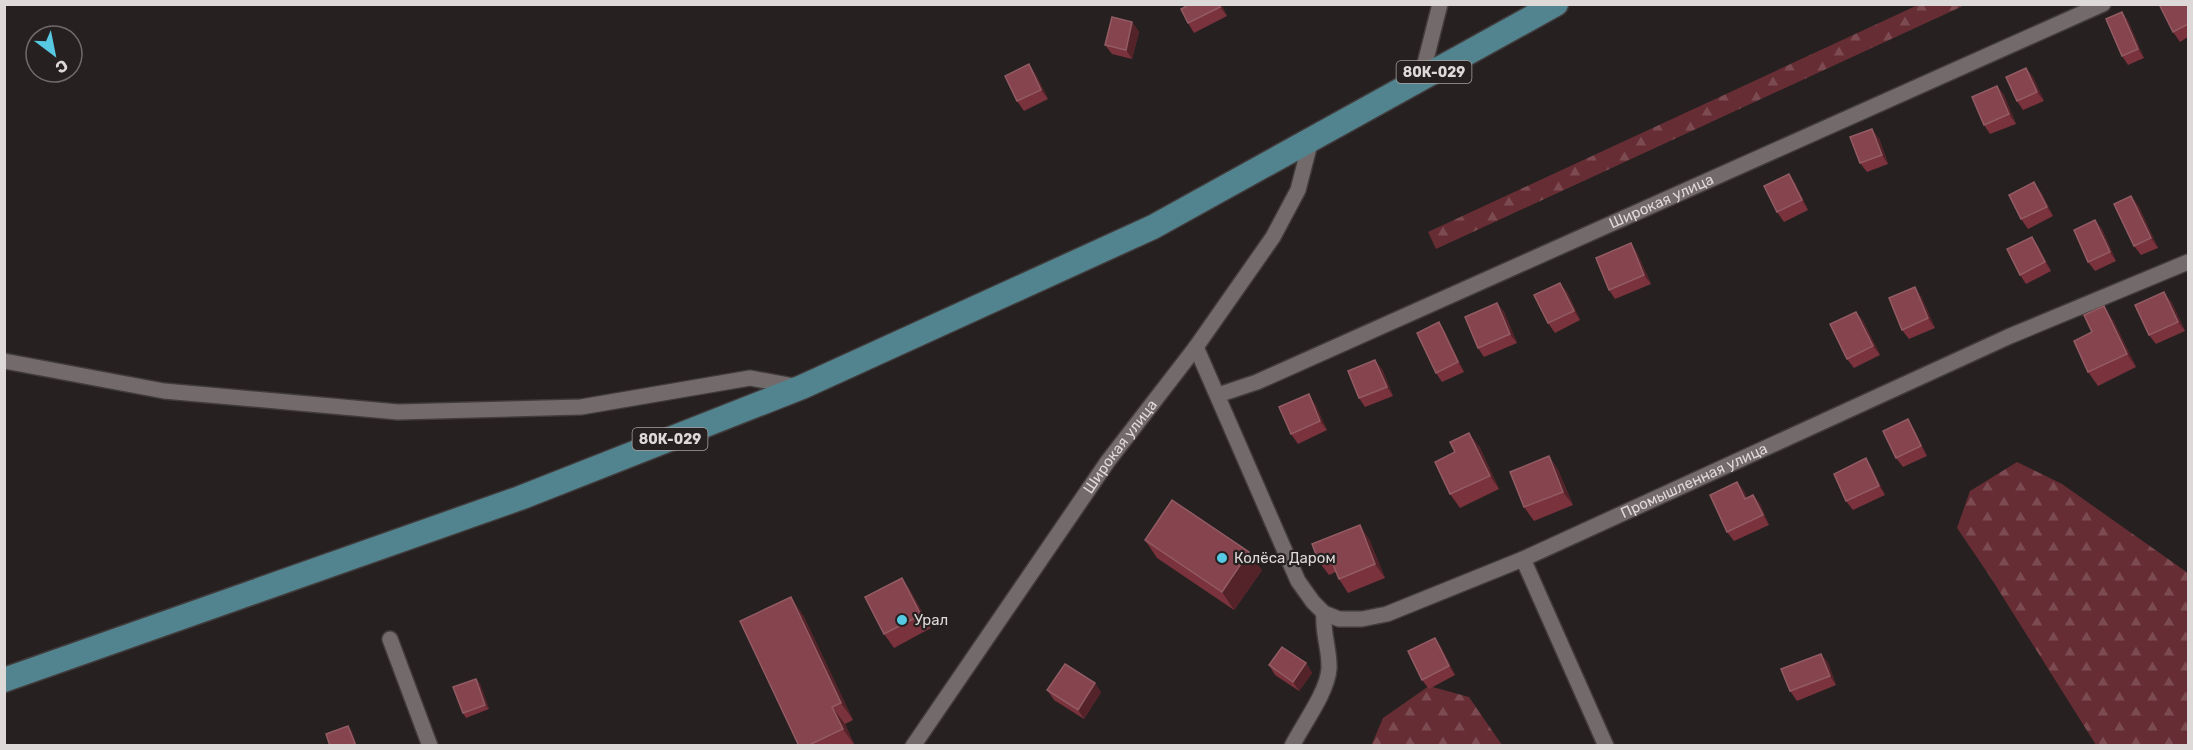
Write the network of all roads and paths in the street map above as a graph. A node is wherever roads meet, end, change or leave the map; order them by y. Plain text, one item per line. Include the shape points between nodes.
1 (1440, 4) edge
2 (1556, 4) edge
3 (2103, 4) edge
4 (1421, 79) junction
5 (1311, 140) junction
6 (2188, 262) edge
7 (1196, 347) junction
8 (4, 361) edge
9 (802, 387) junction
10 (1218, 395) junction
11 (1524, 559) junction
12 (1324, 613) junction
13 (390, 639) dead end
14 (4, 680) edge
15 (430, 746) edge
16 (912, 746) edge
17 (1292, 746) edge
18 (1606, 746) edge

1 - 4 street
2 - 4 main road, 80К-029
3 - 10 street, Широкая улица via 1257,382
4 - 5 main road, 80К-029
5 - 7 street, Широкая улица via 1298,190 1272,237
5 - 9 main road, 80К-029 via 1153,227
6 - 11 street, Промышленная улица via 2010,336
7 - 10 street
7 - 16 street, Широкая улица via 1108,461
8 - 9 street via 164,391 398,412 581,407 750,378
9 - 14 main road, 80К-029 via 520,498
10 - 12 street via 1298,581
11 - 12 street, Промышленная улица via 1387,614 1340,619
11 - 18 street
12 - 17 street via 1329,671
13 - 15 street

